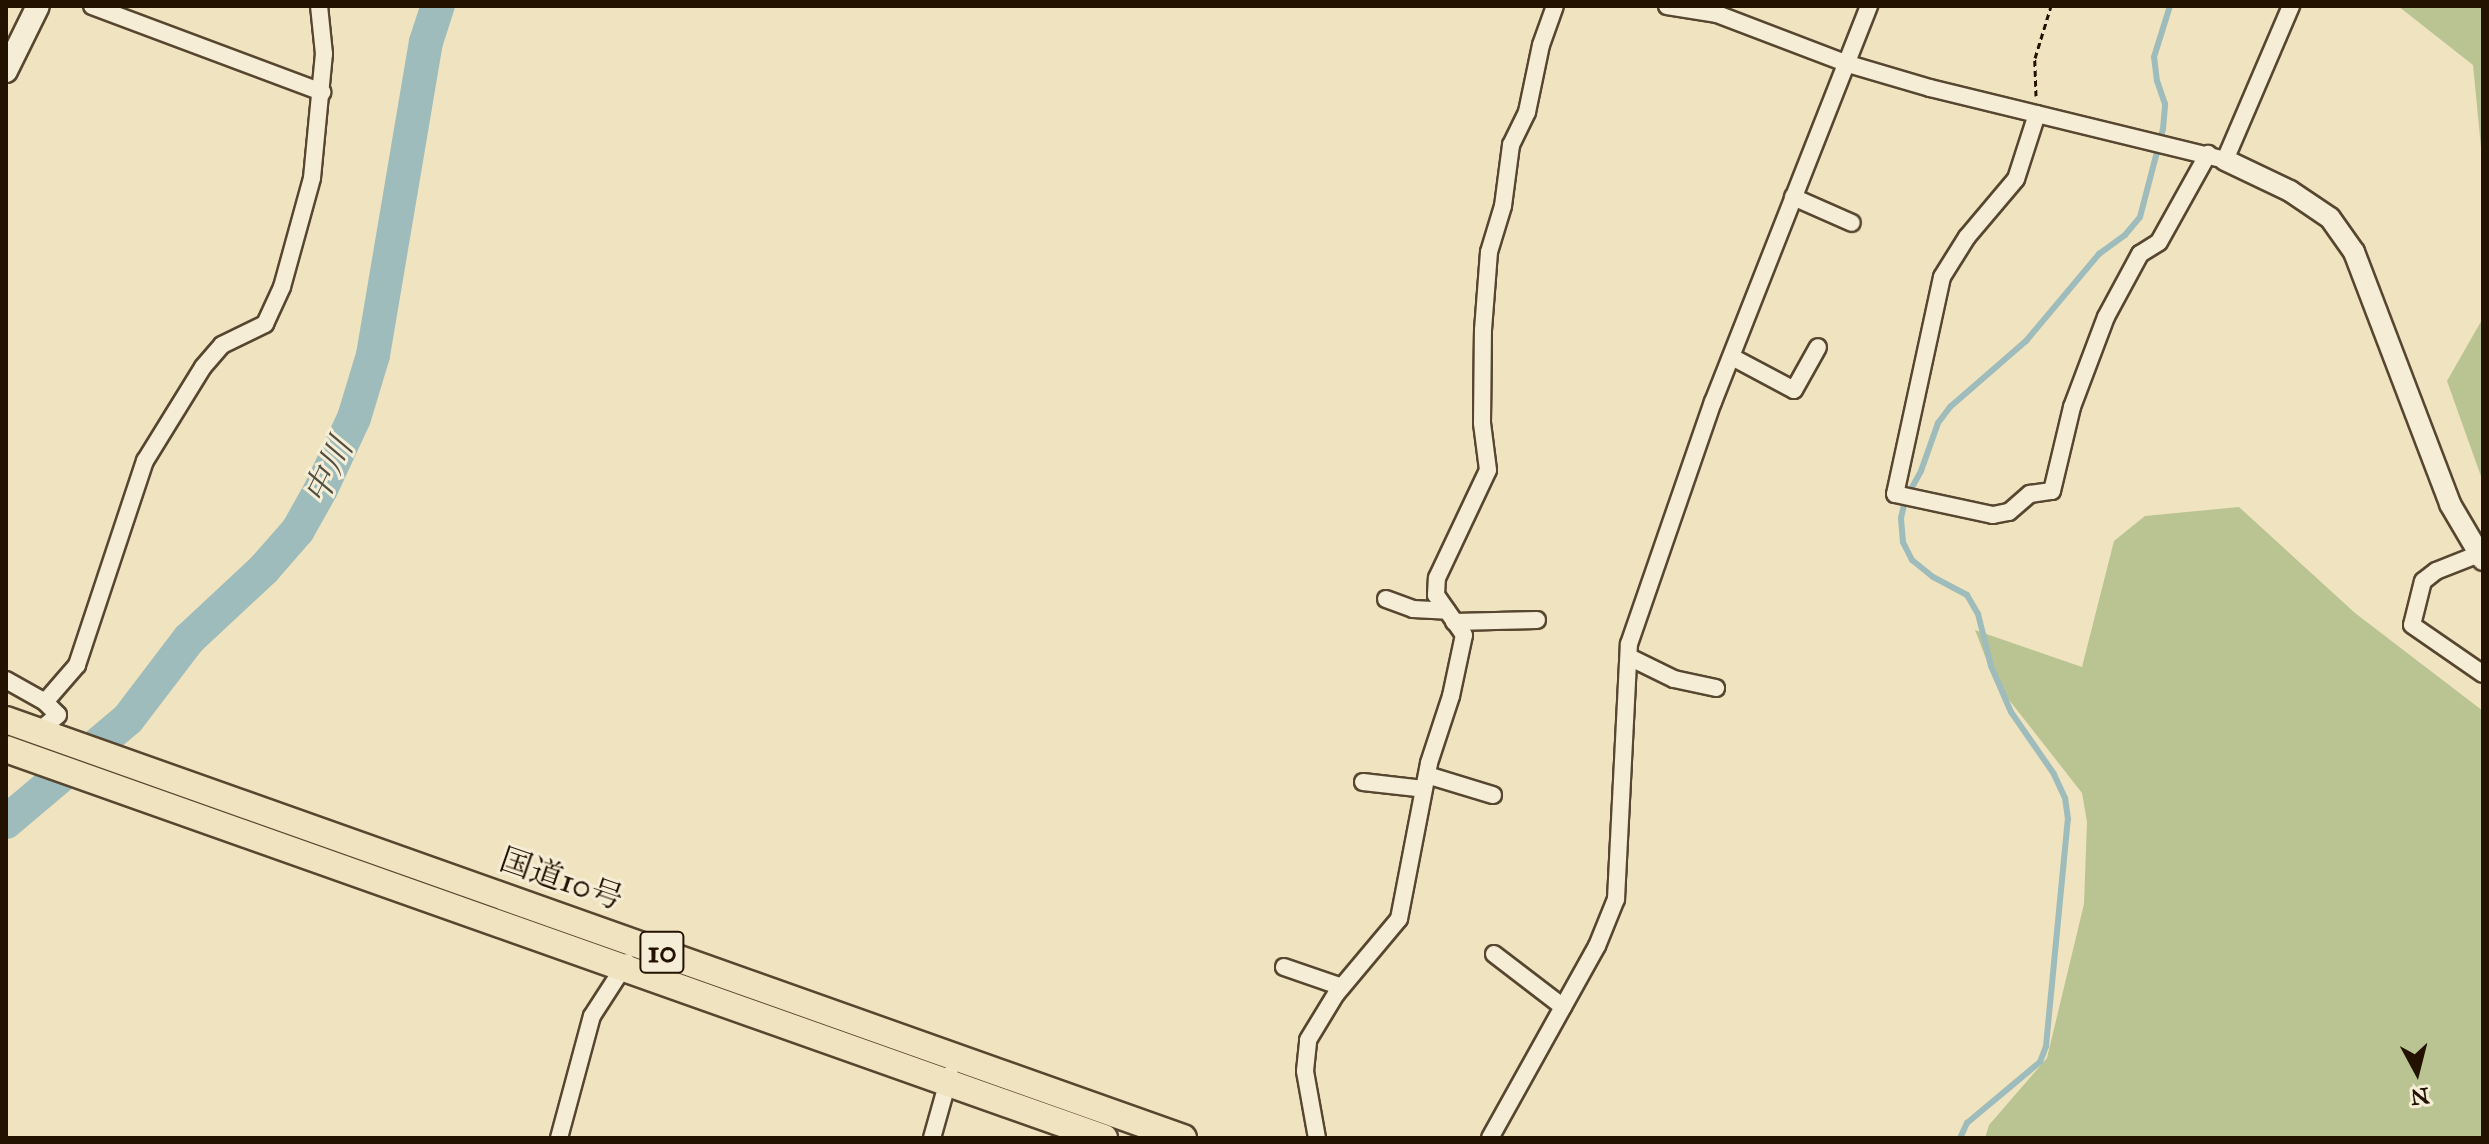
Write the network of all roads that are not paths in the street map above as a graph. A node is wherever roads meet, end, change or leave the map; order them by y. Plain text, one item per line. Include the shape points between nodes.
1 (38, 6) edge
2 (92, 6) edge
3 (319, 6) edge
4 (1555, 6) edge
5 (1667, 6) edge
6 (1869, 6) edge
7 (2291, 6) edge
8 (1845, 63) junction
9 (6, 71) edge
10 (322, 92) junction
11 (2037, 114) junction
12 (2216, 157) junction
13 (1793, 197) junction
14 (1852, 223) dead end
15 (1818, 347) dead end
16 (1732, 357) junction
17 (2481, 557) edge
18 (1386, 599) dead end
19 (1451, 616) junction
20 (1537, 620) dead end
21 (1629, 657) junction
22 (2483, 674) edge
23 (6, 680) edge
24 (1716, 688) dead end
25 (45, 702) junction
26 (6, 720) edge
27 (44, 734) junction
28 (16, 753) edge
29 (1363, 782) dead end
30 (1425, 782) junction
31 (1493, 795) dead end
32 (636, 943) junction
33 (1494, 954) dead end
34 (1284, 967) dead end
35 (623, 969) junction
36 (1342, 987) junction
37 (1563, 1007) junction
38 (952, 1070) junction
39 (1100, 1137) edge
40 (559, 1138) edge
41 (932, 1138) edge
42 (1183, 1138) edge
43 (1317, 1138) edge
44 (1490, 1138) edge

1 - 9 main road
2 - 10 street
3 - 10 street
4 - 19 street via 1527,112 1511,145 1503,206 1489,252 1482,408 1488,470 1437,578 1436,595
5 - 8 street via 1717,14
6 - 8 street
7 - 12 street
8 - 11 street
8 - 13 street
10 - 25 street via 312,178 282,287 265,324 222,345 203,367 145,461 77,665
11 - 12 street
11 - 12 street via 2016,179 1967,237 1942,277 1895,494 1993,515 2009,512 2030,494 2052,491 2072,407 2106,317 2140,254 2159,242
12 - 17 street via 2290,191 2330,218 2354,252 2450,504
13 - 14 street
13 - 16 street
15 - 16 street via 1794,390
16 - 21 street via 1629,644
17 - 22 street via 2436,571 2423,581 2412,625
18 - 19 street
19 - 20 street
19 - 30 street via 1464,635
21 - 24 street via 1674,679
21 - 37 street via 1616,899
23 - 25 street
25 - 27 street via 58,715
26 - 27 highway, 国道10号 / 10
27 - 32 highway, 国道10号 / 10
28 - 35 highway, 国道10号 / 10
29 - 30 street
30 - 31 street
30 - 36 street via 1399,919
32 - 35 street
32 - 38 highway, 国道10号 / 10
33 - 37 street
34 - 36 street
35 - 38 highway, 国道10号 / 10
35 - 40 street via 592,1016
36 - 43 street via 1308,1040 1305,1071
37 - 44 street
38 - 39 highway, 国道10号 / 10
38 - 41 street
38 - 42 highway, 国道10号 / 10

